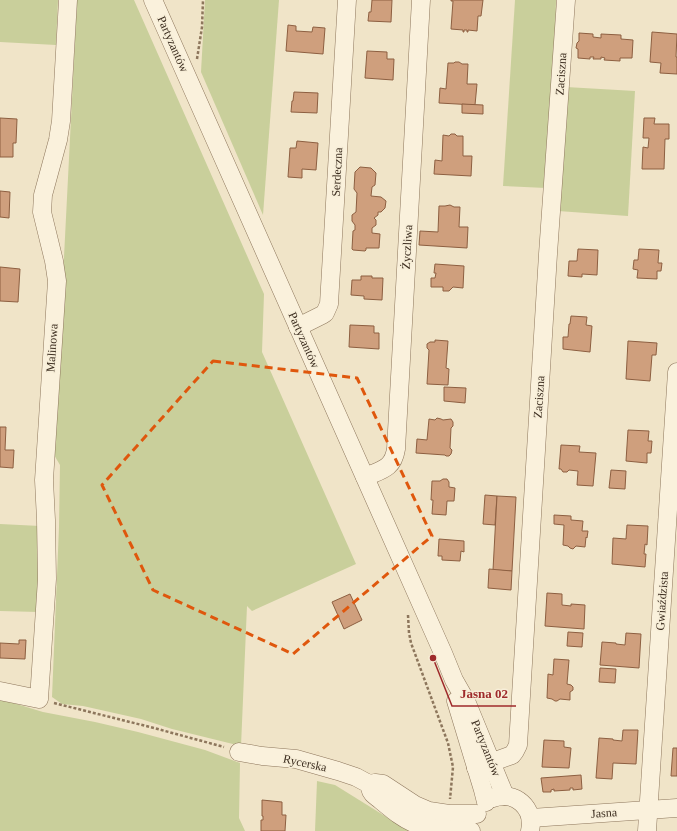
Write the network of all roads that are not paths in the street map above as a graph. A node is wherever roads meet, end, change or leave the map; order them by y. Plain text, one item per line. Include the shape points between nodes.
1 (68, 0) edge
2 (153, 0) edge
3 (346, 0) edge
4 (421, 0) edge
5 (566, 0) edge
6 (298, 327) junction
7 (677, 372) edge
8 (365, 477) junction
9 (0, 691) edge
10 (240, 752) road end
11 (484, 765) junction
12 (505, 796) junction
13 (403, 807) junction
14 (677, 808) edge
15 (648, 810) junction
16 (480, 816) edge
17 (530, 824) edge
18 (471, 831) edge
19 (647, 831) edge

1 - 9 street, Malinowa via 61,122 43,195 42,212 56,281 44,480 47,578 39,699
2 - 6 street, Partyzantów
3 - 6 street, Serdeczna via 329,304 322,316
4 - 8 street, Życzliwa via 396,449 387,468
5 - 11 street, Zaciszna via 518,745 512,755
6 - 8 street, Partyzantów
7 - 15 street, Gwiaździsta
8 - 11 street, Partyzantów via 443,653 454,680 456,706
10 - 13 street, Rycerska via 296,759 321,765 369,784 383,784
11 - 12 street, Partyzantów
11 - 16 street, Partyzantów
12 - 16 street, Rycerska via 499,796
12 - 17 street via 522,803 527,809
13 - 16 street, Rycerska via 415,805 429,811
13 - 18 street, Rycerska via 405,819 416,824
14 - 15 street, Jasna
15 - 17 street, Jasna
15 - 19 street, Gwiaździsta

